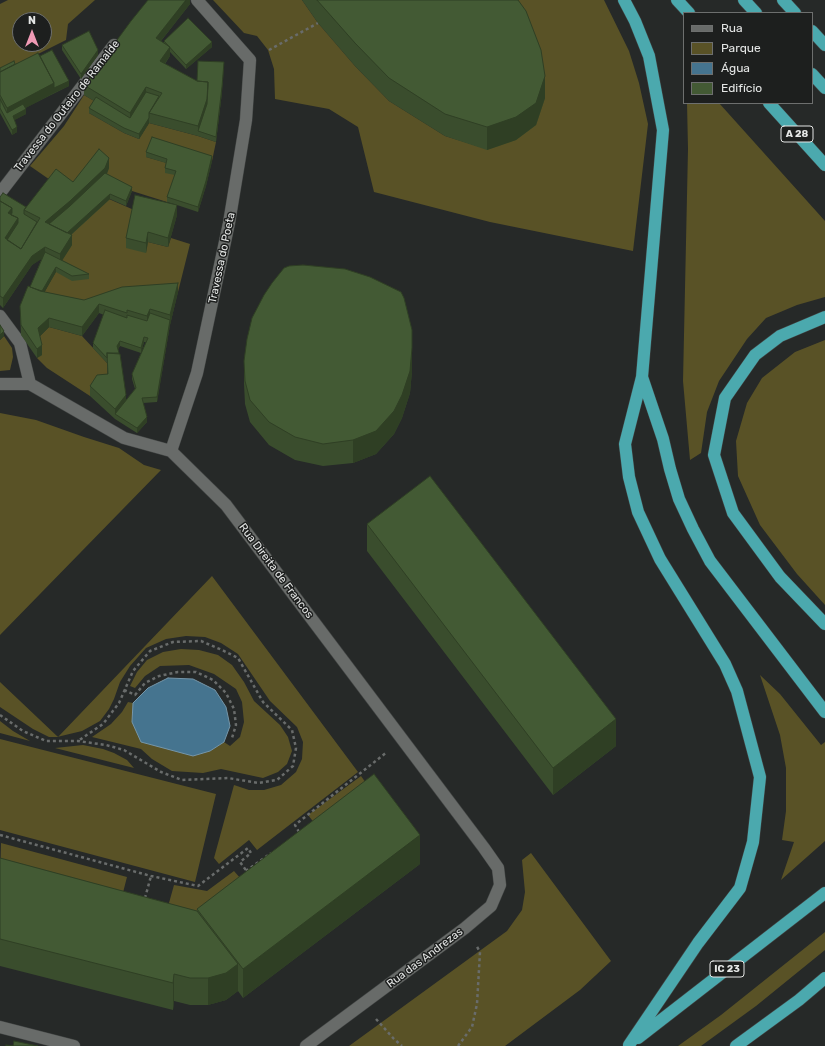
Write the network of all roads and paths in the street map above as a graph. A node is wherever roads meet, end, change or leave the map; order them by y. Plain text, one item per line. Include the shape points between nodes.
1 (197, 0) edge
2 (624, 0) edge
3 (677, 0) edge
4 (744, 0) edge
5 (783, 0) edge
6 (688, 12) edge
7 (755, 12) edge
8 (794, 12) edge
9 (318, 23) dead end
10 (813, 32) edge
11 (120, 37) edge
12 (824, 44) edge
13 (250, 60) junction
14 (813, 75) edge
15 (825, 88) edge
16 (770, 104) edge
17 (825, 165) edge
18 (0, 193) edge
19 (0, 316) edge
20 (825, 316) edge
21 (642, 377) junction
22 (0, 384) edge
23 (30, 384) junction
24 (171, 451) junction
25 (825, 624) edge
26 (124, 690) junction
27 (825, 712) edge
28 (0, 715) edge
29 (232, 738) dead end
30 (403, 740) junction
31 (78, 741) junction
32 (303, 829) edge
33 (299, 832) junction
34 (0, 835) edge
35 (293, 836) edge
36 (484, 848) joint
37 (275, 849) edge
38 (246, 871) junction
39 (151, 876) junction
40 (251, 877) edge
41 (825, 893) edge
42 (145, 899) edge
43 (465, 928) junction
44 (825, 978) edge
45 (362, 1004) junction
46 (0, 1027) edge
47 (74, 1046) edge
48 (306, 1046) edge
49 (402, 1046) edge
50 (458, 1046) edge
51 (628, 1046) edge
52 (736, 1046) edge

1 - 13 street
2 - 21 highway via 649,56 663,130
3 - 6 highway
4 - 7 highway
5 - 8 highway
9 - 13 path
10 - 12 highway
11 - 18 street, Travessa do Outeiro de Ramalde
13 - 24 street, Travessa do Poeta via 246,120 229,223 197,373
14 - 15 highway
16 - 17 highway, A 28
19 - 23 street via 20,343
20 - 25 highway via 780,336 755,355 725,398 714,455 733,513 780,577
21 - 27 highway via 663,439 679,499 693,530 710,561
21 - 51 highway via 625,444 629,477 638,512 660,559 725,664 737,692 760,777 753,842 740,888 698,943
22 - 23 street, Rua Direita de Francos
23 - 24 street, Rua Direita de Francos via 124,438
24 - 30 street, Rua Direita de Francos via 226,505
26 - 29 path via 135,695 145,683 159,676 196,672 213,680 226,693 234,709 236,725
26 - 31 path via 119,703 103,724
26 - 31 path via 133,671 150,652 167,644 201,641 222,650 238,658 263,702 292,730 296,748 293,766 277,780 258,783 228,778 182,780 160,772 124,750
28 - 31 path via 23,731 46,741
30 - 33 path via 295,825
30 - 36 street, Rua Direita de Francos
32 - 33 path
33 - 35 path
34 - 39 path
36 - 43 street, Rua das Andrezas via 498,868 500,885 491,906
37 - 38 path
38 - 39 path via 240,862 251,852 248,848 198,886
38 - 40 path
39 - 42 path
41 - 51 highway, IC 23
43 - 45 street, Rua das Andrezas
43 - 50 path via 480,952 480,971 472,1027
44 - 52 highway
45 - 48 street, Rua das Andrezas
45 - 49 path
46 - 47 street

